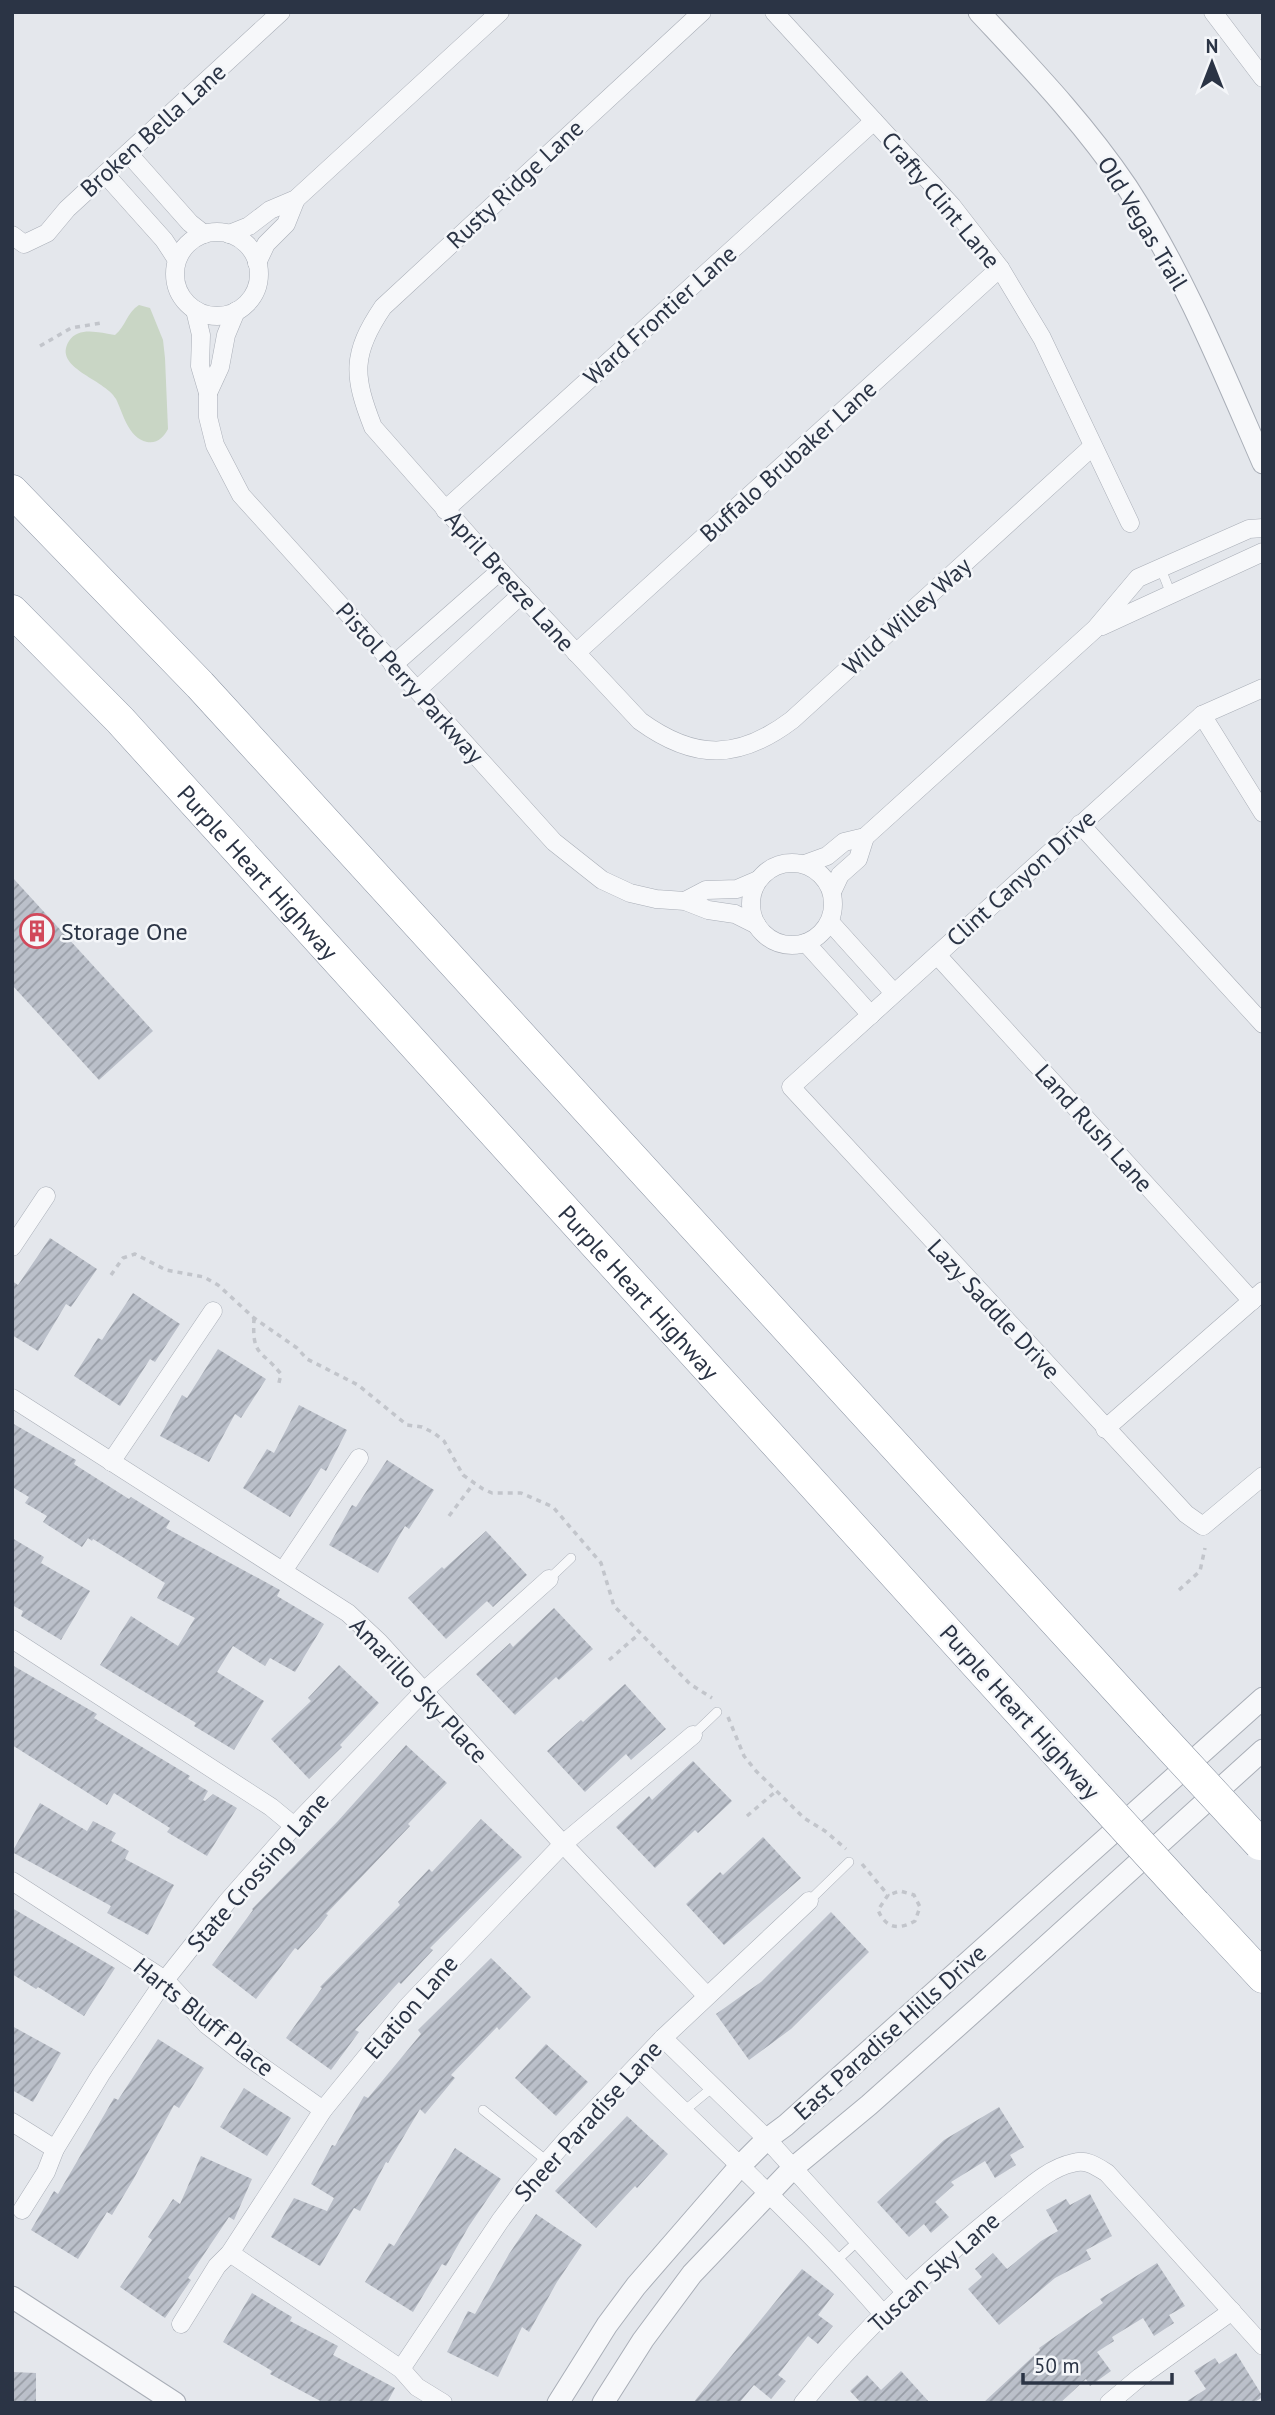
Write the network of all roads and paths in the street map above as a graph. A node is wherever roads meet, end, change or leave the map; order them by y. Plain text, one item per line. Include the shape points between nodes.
1 (281, 12) edge
2 (500, 12) edge
3 (702, 12) edge
4 (774, 12) edge
5 (979, 12) edge
6 (1213, 12) edge
7 (1263, 78) edge
8 (874, 121) junction
9 (128, 153) junction
10 (105, 174) junction
11 (296, 199) junction
12 (204, 234) junction
13 (229, 234) junction
14 (18, 240) edge
15 (177, 260) junction
16 (257, 263) junction
17 (1000, 268) junction
18 (195, 310) junction
19 (236, 312) junction
20 (101, 323) dead end
21 (40, 346) dead end
22 (357, 374) joint
23 (208, 393) junction
24 (1092, 447) junction
25 (1263, 463) edge
26 (12, 491) edge
27 (445, 510) junction
28 (1130, 523) dead end
29 (1263, 528) edge
30 (1263, 552) edge
31 (1160, 569) junction
32 (500, 571) junction
33 (522, 594) junction
34 (1171, 594) junction
35 (12, 611) edge
36 (12, 622) edge
37 (1095, 629) junction
38 (576, 653) junction
39 (393, 666) junction
40 (1263, 688) edge
41 (416, 690) junction
42 (1202, 715) junction
43 (120, 720) junction
44 (704, 751) joint
45 (1263, 813) edge
46 (1080, 824) junction
47 (865, 837) junction
48 (804, 864) junction
49 (758, 880) junction
50 (832, 892) junction
51 (685, 901) junction
52 (830, 922) junction
53 (757, 925) junction
54 (806, 943) junction
55 (937, 955) junction
56 (894, 993) junction
57 (871, 1015) junction
58 (1263, 1024) edge
59 (791, 1087) joint
60 (46, 1196) dead end
61 (12, 1247) edge
62 (1257, 1296) edge
63 (213, 1311) dead end
64 (254, 1318) dead end
65 (278, 1387) dead end
66 (12, 1398) edge
67 (1105, 1429) junction
68 (359, 1458) dead end
69 (111, 1462) junction
70 (1263, 1476) edge
71 (474, 1483) dead end
72 (449, 1516) dead end
73 (1205, 1548) dead end
74 (570, 1558) dead end
75 (283, 1571) junction
76 (549, 1579) joint
77 (1179, 1590) dead end
78 (640, 1634) dead end
79 (12, 1639) edge
80 (609, 1660) dead end
81 (423, 1692) junction
82 (1263, 1698) edge
83 (717, 1712) dead end
84 (693, 1735) joint
85 (1263, 1750) edge
86 (775, 1791) dead end
87 (747, 1816) dead end
88 (294, 1826) junction
89 (563, 1844) junction
90 (1261, 1845) edge
91 (849, 1862) dead end
92 (12, 1881) edge
93 (809, 1900) joint
94 (1263, 1977) edge
95 (165, 1980) junction
96 (706, 1995) junction
97 (663, 2038) junction
98 (637, 2066) junction
99 (713, 2087) junction
100 (323, 2110) junction
101 (484, 2110) dead end
102 (684, 2112) junction
103 (12, 2122) edge
104 (767, 2138) junction
105 (55, 2150) junction
106 (547, 2161) junction
107 (740, 2166) junction
108 (793, 2168) junction
109 (768, 2195) junction
110 (22, 2210) dead end
111 (859, 2240) junction
112 (230, 2253) junction
113 (835, 2262) junction
114 (906, 2293) junction
115 (12, 2297) edge
116 (1232, 2311) junction
117 (883, 2314) junction
118 (181, 2324) dead end
119 (1263, 2346) edge
120 (401, 2369) junction
121 (175, 2403) edge
122 (443, 2403) edge
123 (558, 2403) edge
124 (603, 2403) edge
125 (803, 2403) edge
126 (1109, 2403) edge

1 - 9 street, Broken Bella Lane
2 - 11 street
3 - 22 street, Rusty Ridge Lane via 383,307 367,331
4 - 8 street, Crafty Clint Lane
5 - 25 street, Old Vegas Trail via 1072,114 1126,187 1173,265
6 - 7 street
8 - 17 street, Crafty Clint Lane via 952,206
8 - 27 street, Ward Frontier Lane
9 - 10 street, Broken Bella Lane
9 - 12 street
10 - 14 street, Broken Bella Lane via 47,233
10 - 15 street
11 - 13 street
11 - 16 street via 286,224 266,244
12 - 13 street
12 - 15 street via 185,247
13 - 16 street via 246,244
15 - 18 street via 176,286
16 - 19 street via 256,289
17 - 24 street, Crafty Clint Lane via 1042,338
17 - 38 street, Buffalo Brubaker Lane
18 - 19 street via 214,316
18 - 23 street, Pistol Perry Parkway via 201,335 200,366
19 - 23 street, Pistol Perry Parkway
20 - 21 path via 71,328
22 - 27 street, April Breeze Lane via 373,427
23 - 39 street, Pistol Perry Parkway via 215,445 241,495
24 - 28 street, Crafty Clint Lane
24 - 44 street, Wild Willey Way via 792,720 748,746
26 - 90 highway, bridge via 200,685
27 - 32 street, April Breeze Lane
29 - 31 street via 1249,529
30 - 34 street
31 - 34 lane
31 - 37 street via 1139,578
32 - 33 street, April Breeze Lane
32 - 39 street
33 - 38 street, April Breeze Lane
33 - 41 street
34 - 37 street
35 - 43 highway, Purple Heart Highway
36 - 43 highway
37 - 47 street
38 - 44 street, April Breeze Lane via 640,721 660,736
39 - 41 street, Pistol Perry Parkway
40 - 42 street, Clint Canyon Drive
41 - 51 street, Pistol Perry Parkway via 554,842 586,869 630,893
42 - 45 street
42 - 46 street, Clint Canyon Drive
43 - 94 highway, Purple Heart Highway, bridge
46 - 55 street, Clint Canyon Drive
46 - 58 street
47 - 48 street via 844,842 827,856
47 - 50 street via 858,859 840,875
48 - 49 street via 774,866
48 - 50 street via 823,875
49 - 51 street, Pistol Perry Parkway via 737,889 706,890
49 - 53 street via 751,900
50 - 52 street
51 - 53 street, Pistol Perry Parkway
52 - 54 street
52 - 56 street
53 - 54 street via 776,942
54 - 57 street
55 - 56 street, Clint Canyon Drive
55 - 62 street, Land Rush Lane
56 - 57 street, Clint Canyon Drive
57 - 59 street, Clint Canyon Drive
59 - 67 street, Lazy Saddle Drive
60 - 61 street
62 - 67 street
63 - 69 street
64 - 65 path via 255,1348 281,1374
66 - 69 street, Amarillo Sky Place
67 - 70 street, Lazy Saddle Drive via 1203,1526
68 - 75 street
69 - 75 street, Amarillo Sky Place
71 - 72 path
73 - 77 path via 1200,1571
74 - 76 lane
75 - 81 street, Amarillo Sky Place via 348,1613
76 - 81 street, State Crossing Lane
78 - 80 path
79 - 88 street
81 - 88 street, State Crossing Lane
81 - 89 street, Amarillo Sky Place
82 - 104 street, East Paradise Hills Drive
83 - 84 lane
84 - 89 street, Elation Lane
85 - 108 street, East Paradise Hills Drive
86 - 87 path
88 - 95 street, State Crossing Lane
89 - 96 street, Amarillo Sky Place
89 - 100 street, Elation Lane via 407,2007
91 - 93 lane
92 - 95 street, Harts Bluff Place
93 - 96 street, Sheer Paradise Lane
95 - 100 street, Harts Bluff Place via 207,2025
95 - 105 street, State Crossing Lane
96 - 97 street, Sheer Paradise Lane
97 - 98 street, Sheer Paradise Lane
97 - 99 street
98 - 102 street
98 - 106 street, Sheer Paradise Lane
99 - 102 lane
99 - 104 street
100 - 112 street, Elation Lane
101 - 106 lane
102 - 107 street
103 - 105 street
104 - 107 street, East Paradise Hills Drive
104 - 108 street
105 - 110 street, State Crossing Lane
106 - 120 street, Sheer Paradise Lane via 500,2221
107 - 109 street
107 - 123 street, East Paradise Hills Drive via 636,2286
108 - 109 street, East Paradise Hills Drive
108 - 111 street
109 - 113 street
109 - 124 street, East Paradise Hills Drive via 678,2292
111 - 113 lane
111 - 114 street
112 - 118 street, Elation Lane
112 - 120 street
113 - 117 street
114 - 116 street, Tuscan Sky Lane via 1026,2190 1080,2161 1107,2173
114 - 117 street, Tuscan Sky Lane
115 - 121 street
116 - 119 street
116 - 126 street
117 - 125 street, Tuscan Sky Lane
120 - 122 street via 417,2387

